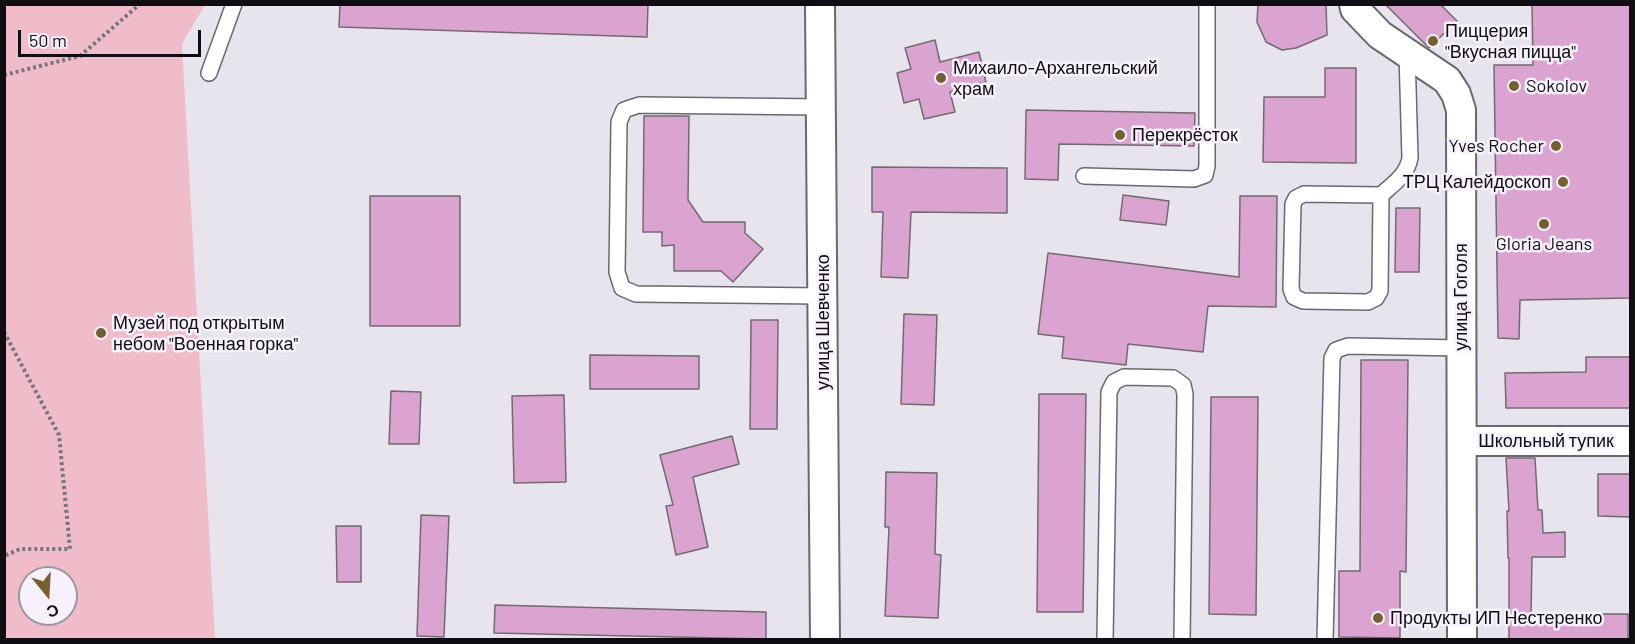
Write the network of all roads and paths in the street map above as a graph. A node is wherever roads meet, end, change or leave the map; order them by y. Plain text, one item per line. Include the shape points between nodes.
1 (140, 4) edge
2 (234, 4) edge
3 (820, 4) edge
4 (1207, 4) edge
5 (1354, 4) edge
6 (1407, 53) junction
7 (209, 73) dead end
8 (4, 75) edge
9 (821, 107) junction
10 (1084, 176) dead end
11 (1381, 195) junction
12 (822, 296) junction
13 (4, 332) edge
14 (1462, 348) junction
15 (1462, 441) junction
16 (1630, 441) edge
17 (4, 556) edge
18 (825, 639) edge
19 (1106, 639) edge
20 (1182, 639) edge
21 (1325, 639) edge
22 (1462, 639) edge

1 - 8 path via 80,56
2 - 7 lane
3 - 9 street, улица Шевченко
4 - 10 lane via 1205,175 1194,179
5 - 6 street, улица Гоголя via 1380,35
6 - 11 lane via 1410,158 1403,175
6 - 14 street, улица Гоголя via 1447,80 1461,111
9 - 12 street, улица Шевченко
9 - 12 lane via 639,105 624,110 619,122 617,272 622,288 636,294
11 - 11 lane via 1304,194 1296,198 1294,297 1303,301 1368,302 1376,298 1380,291
12 - 18 street, улица Шевченко
13 - 17 path via 59,435 70,549 20,549
14 - 15 street, улица Гоголя
14 - 21 lane via 1348,346 1336,350 1332,358
15 - 16 street, Школьный тупик
15 - 22 street, улица Гоголя
19 - 20 lane via 1109,392 1113,382 1124,377 1173,378 1183,385 1185,394

